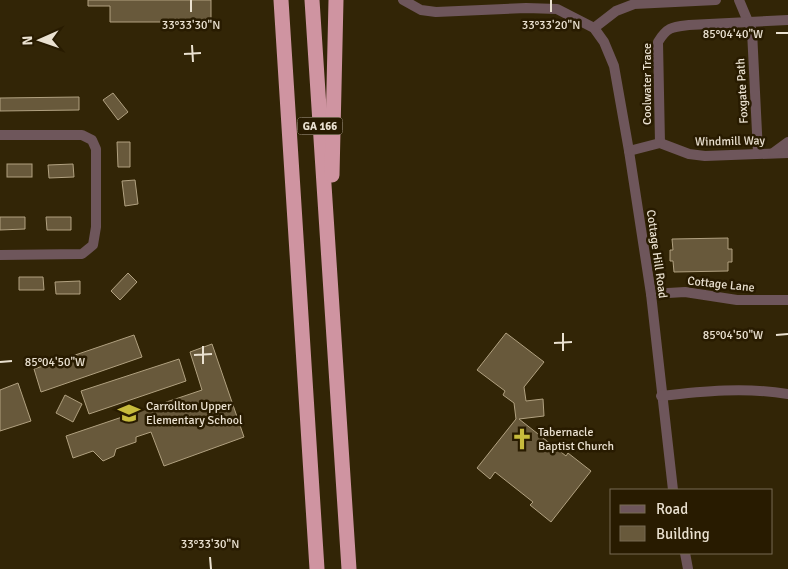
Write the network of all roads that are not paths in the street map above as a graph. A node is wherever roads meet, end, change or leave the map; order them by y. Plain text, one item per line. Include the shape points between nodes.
1 (271, 0) edge
2 (281, 0) edge
3 (312, 0) edge
4 (336, 0) edge
5 (403, 0) edge
6 (716, 0) edge
7 (739, 0) edge
8 (788, 20) edge
9 (748, 21) junction
10 (594, 28) junction
11 (287, 103) junction
12 (0, 135) edge
13 (788, 142) edge
14 (660, 143) junction
15 (630, 150) junction
16 (758, 153) junction
17 (773, 153) junction
18 (788, 153) edge
19 (328, 251) junction
20 (0, 255) edge
21 (650, 294) junction
22 (788, 300) edge
23 (788, 394) edge
24 (661, 396) junction
25 (673, 489) edge
26 (316, 550) junction
27 (685, 554) edge
28 (311, 569) edge
29 (317, 569) edge
30 (349, 569) edge
31 (688, 569) edge

1 - 11 highway via 276,57
2 - 11 highway, GA 166
3 - 19 highway, GA 166
4 - 19 highway
5 - 10 street via 421,10 436,12 556,9
6 - 10 street via 634,4 616,11
7 - 9 street, Foxgate Path
8 - 9 street, Coolwater Trace
9 - 14 street, Coolwater Trace via 672,27 664,32 658,42
9 - 16 street, Foxgate Path via 752,31
10 - 15 street, Cottage Hill Road via 614,66
11 - 26 highway, GA 166
12 - 20 street via 82,135 92,140 96,149 94,245 82,254
13 - 17 street, Windmill Way
14 - 15 street
14 - 16 street, Windmill Way via 689,154 705,156
15 - 21 street, Cottage Hill Road
16 - 17 street, Windmill Way
17 - 18 street, Windmill Way
19 - 30 highway, GA 166
21 - 22 street, Cottage Lane via 685,292 737,300
21 - 24 street, Cottage Hill Road
23 - 24 street via 710,390
24 - 25 street, Cottage Hill Road
26 - 28 highway
26 - 29 highway, GA 166
27 - 31 street

